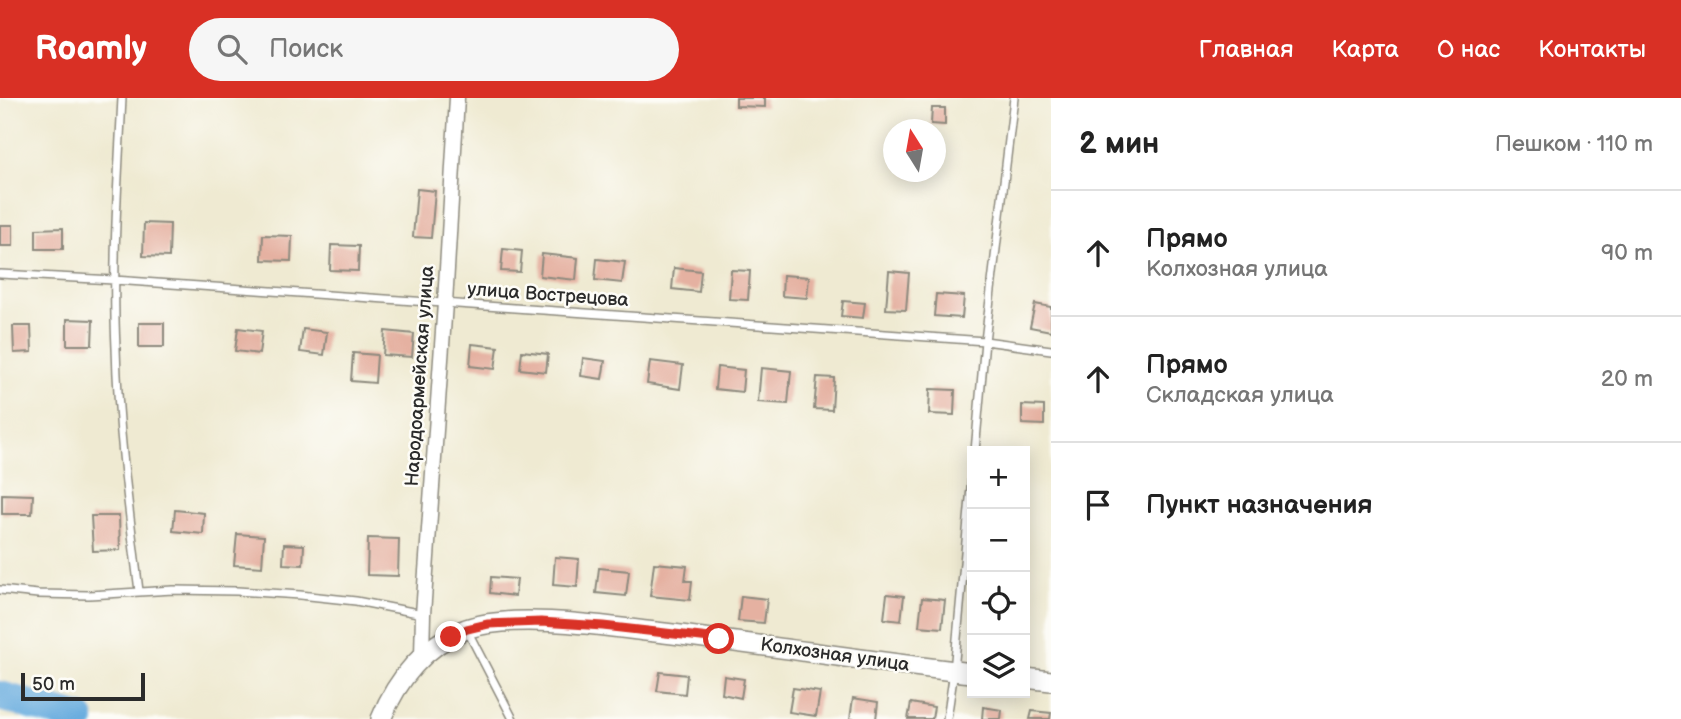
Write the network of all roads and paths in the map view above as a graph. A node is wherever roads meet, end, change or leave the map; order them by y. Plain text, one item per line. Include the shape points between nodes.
1 (122, 98) edge
2 (457, 98) edge
3 (1014, 98) edge
4 (0, 274) edge
5 (114, 280) junction
6 (445, 303) junction
7 (985, 341) junction
8 (1051, 350) edge
9 (975, 446) edge
10 (971, 509) edge
11 (0, 590) edge
12 (139, 591) junction
13 (423, 614) junction
14 (467, 629) junction
15 (422, 657) junction
16 (963, 672) edge
17 (1030, 679) edge
18 (1051, 681) edge
19 (381, 719) edge
20 (513, 719) edge
21 (947, 719) edge

1 - 5 lane
2 - 6 street, Народоармейская улица
3 - 7 lane
4 - 5 lane, улица Вострецова
5 - 6 lane, улица Вострецова
5 - 12 lane via 121,436
6 - 7 lane, улица Вострецова
6 - 13 street, Народоармейская улица
7 - 8 lane, улица Вострецова
7 - 9 lane
10 - 16 lane
11 - 12 lane via 51,595
12 - 13 lane via 300,595
13 - 15 street, Народоармейская улица
14 - 15 street, Колхозная улица
14 - 16 street, Колхозная улица via 541,622 603,626
14 - 20 lane
15 - 19 street, Колхозная улица via 392,693
16 - 21 lane
17 - 18 street

